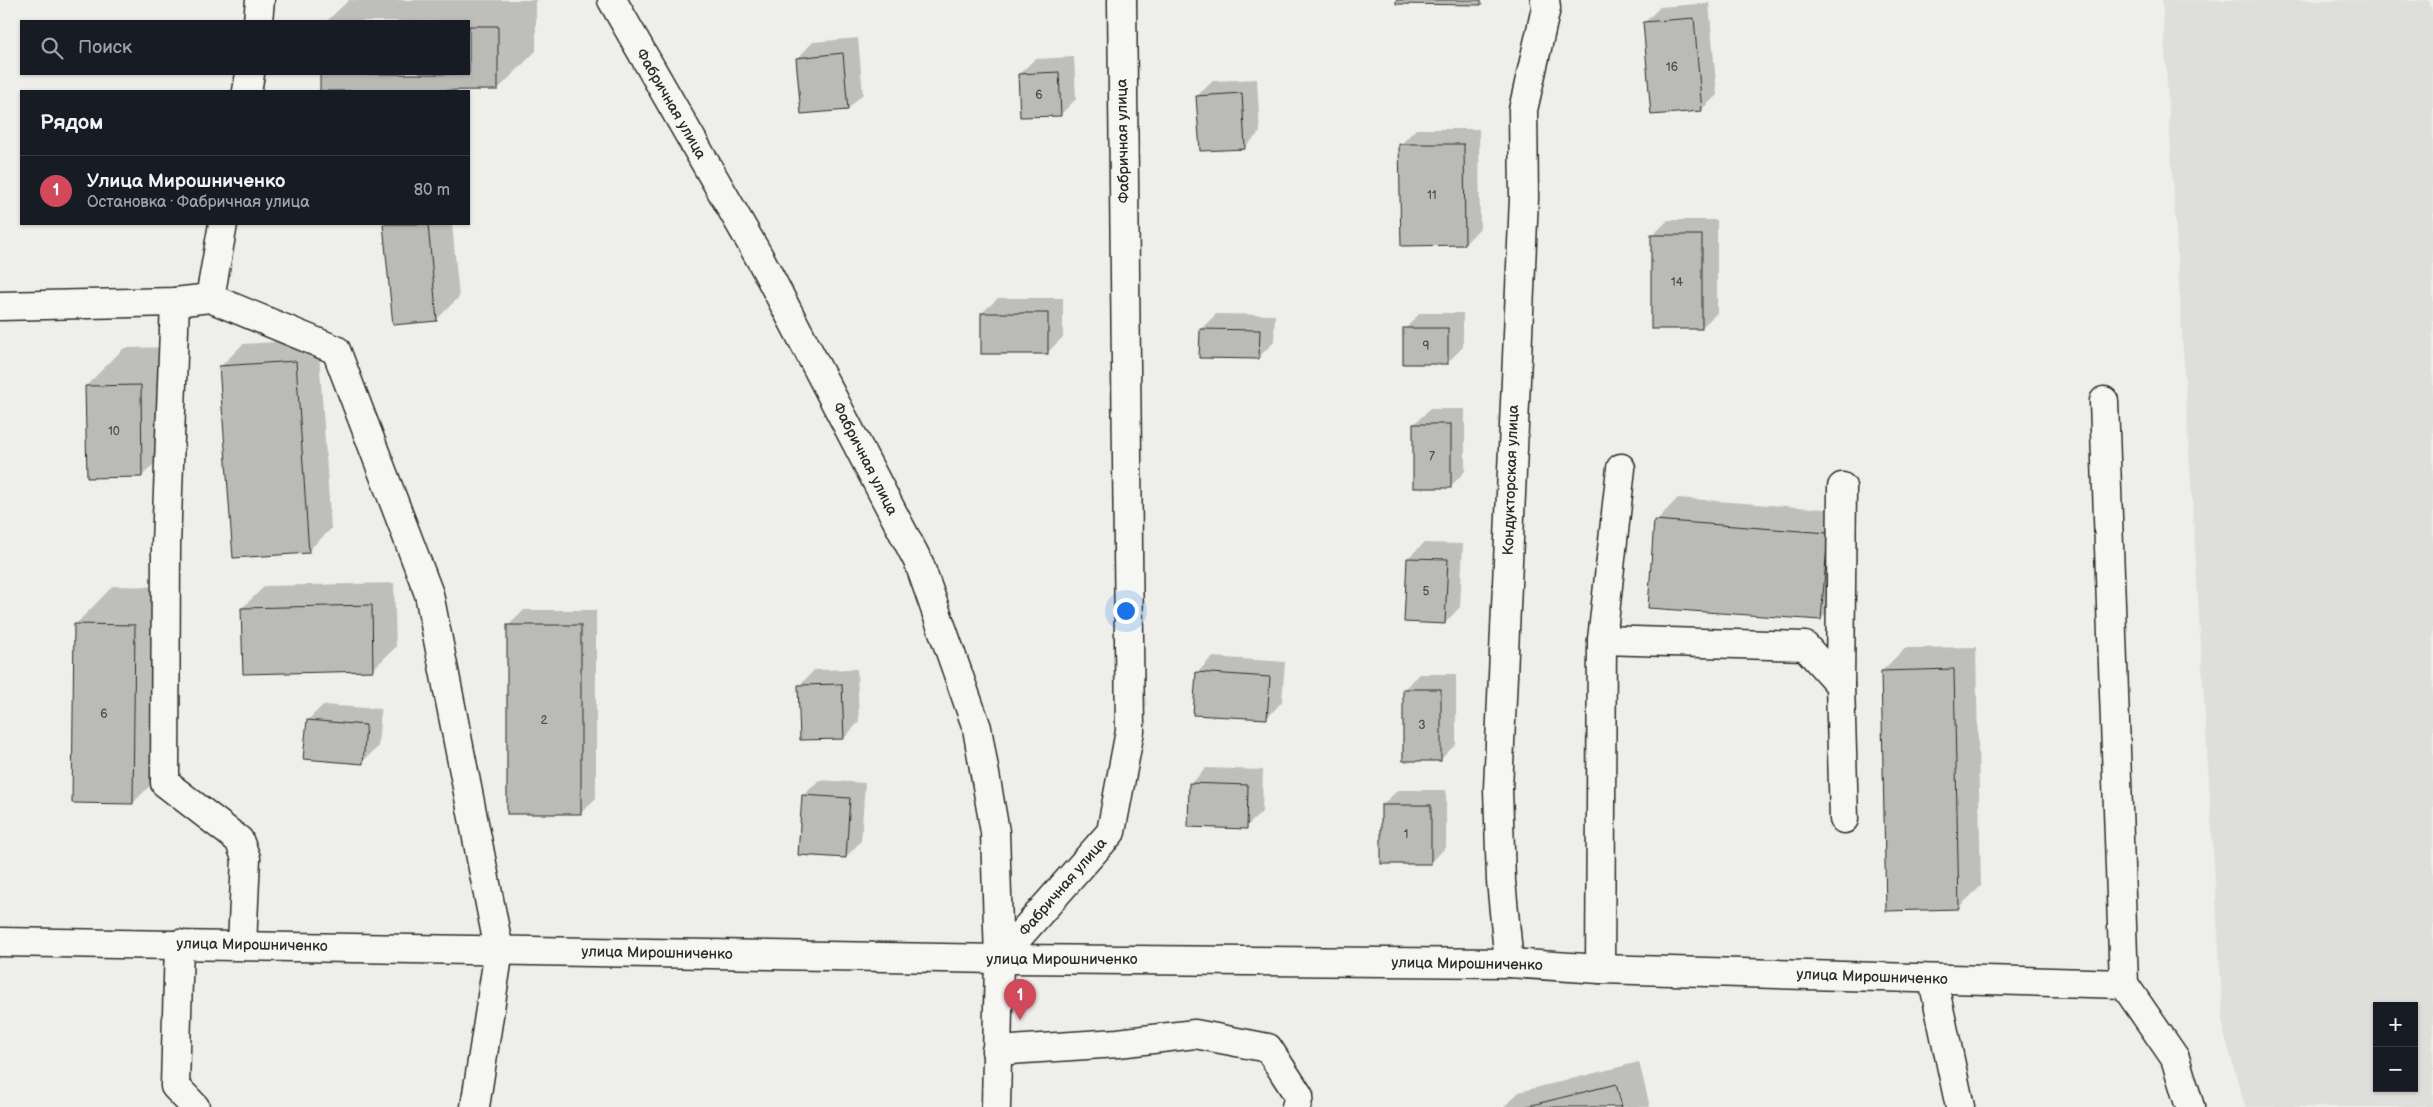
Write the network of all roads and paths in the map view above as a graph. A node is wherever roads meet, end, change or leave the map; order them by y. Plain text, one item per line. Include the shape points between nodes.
1 (260, 0) edge
2 (612, 0) edge
3 (1122, 0) edge
4 (1545, 0) edge
5 (258, 20) edge
6 (250, 75) edge
7 (247, 90) edge
8 (223, 225) edge
9 (210, 298) junction
10 (175, 302) junction
11 (0, 306) edge
12 (2104, 401) dead end
13 (1621, 468) dead end
14 (1842, 487) dead end
15 (1602, 640) junction
16 (1840, 685) junction
17 (1844, 819) dead end
18 (0, 942) edge
19 (180, 944) junction
20 (242, 945) junction
21 (499, 950) junction
22 (999, 959) junction
23 (1509, 963) junction
24 (1600, 969) junction
25 (1933, 980) junction
26 (2124, 984) junction
27 (996, 1051) junction
28 (195, 1107) edge
29 (475, 1107) edge
30 (996, 1107) edge
31 (1296, 1107) edge
32 (1960, 1107) edge
33 (2190, 1107) edge

1 - 5 street
2 - 22 street, Фабричная улица via 762,262 918,563 977,728 995,832
3 - 22 street, Фабричная улица via 1130,731 1111,832
4 - 23 street, Кондукторская улица via 1546,8 1523,110 1524,198 1498,789 1501,881
6 - 7 street
8 - 9 street
9 - 10 street
9 - 21 street via 336,350 429,594
10 - 11 street
10 - 20 street via 166,545 165,783 239,840 246,858
12 - 26 street
13 - 15 street
14 - 16 street
15 - 16 street via 1805,646
15 - 24 street
16 - 17 street
18 - 19 street, улица Мирошниченко
19 - 20 street, улица Мирошниченко
19 - 28 street via 175,1086
20 - 21 street, улица Мирошниченко
21 - 22 street, улица Мирошниченко
21 - 29 street
22 - 23 street, улица Мирошниченко
22 - 27 street, Фабричная улица
23 - 24 street, улица Мирошниченко
24 - 25 street, улица Мирошниченко
25 - 26 street, улица Мирошниченко
25 - 32 street
26 - 33 street via 2175,1058
27 - 30 street, Фабричная улица
27 - 31 street via 1195,1034 1268,1048 1299,1096

